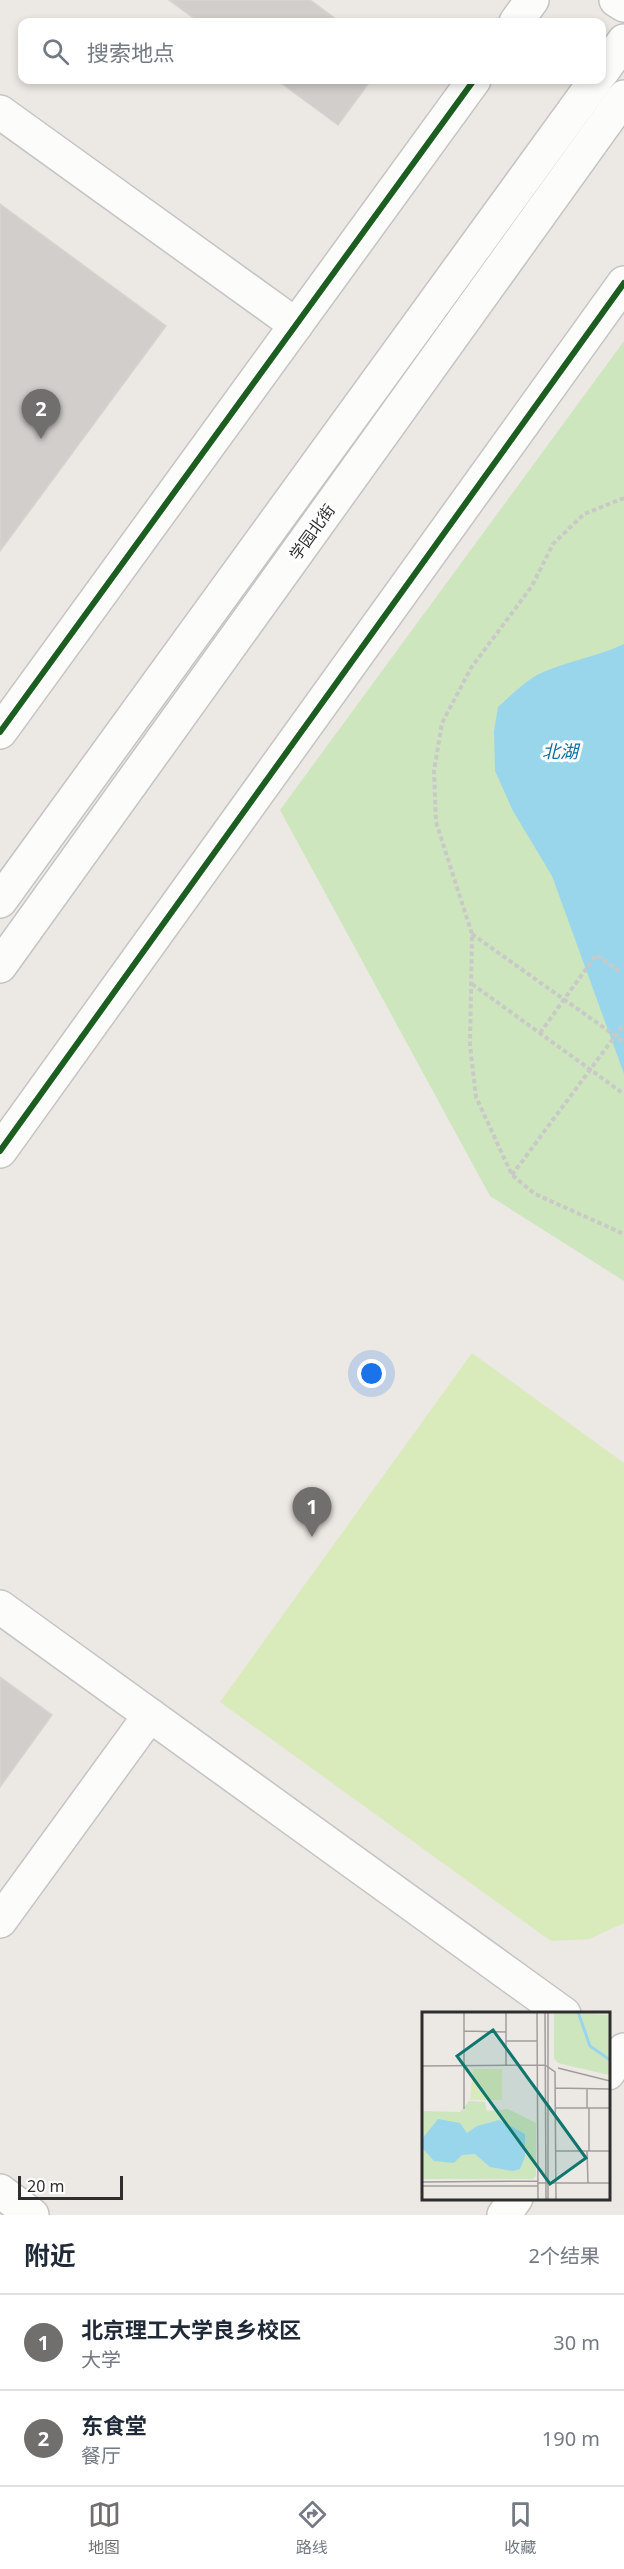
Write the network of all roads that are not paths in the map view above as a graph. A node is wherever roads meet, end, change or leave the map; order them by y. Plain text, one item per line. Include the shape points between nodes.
1 (532, 0) edge
2 (616, 0) edge
3 (624, 5) edge
4 (519, 18) edge
5 (624, 41) edge
6 (606, 66) edge
7 (471, 84) edge
8 (593, 84) edge
9 (624, 97) edge
10 (0, 112) edge
11 (624, 283) edge
12 (296, 325) junction
13 (0, 732) edge
14 (0, 901) edge
15 (0, 966) edge
16 (0, 1151) edge
17 (0, 1607) edge
18 (150, 1715) junction
19 (0, 1921) edge
20 (561, 2012) edge
21 (0, 2191) edge
22 (515, 2200) edge
23 (32, 2215) edge
24 (504, 2215) edge

1 - 4 street
2 - 3 street
5 - 6 street
7 - 12 street
8 - 14 street
9 - 15 street, 学园北街
10 - 12 street
11 - 16 street
12 - 13 street
17 - 18 street
18 - 19 street
18 - 20 street
21 - 23 street
22 - 24 street

